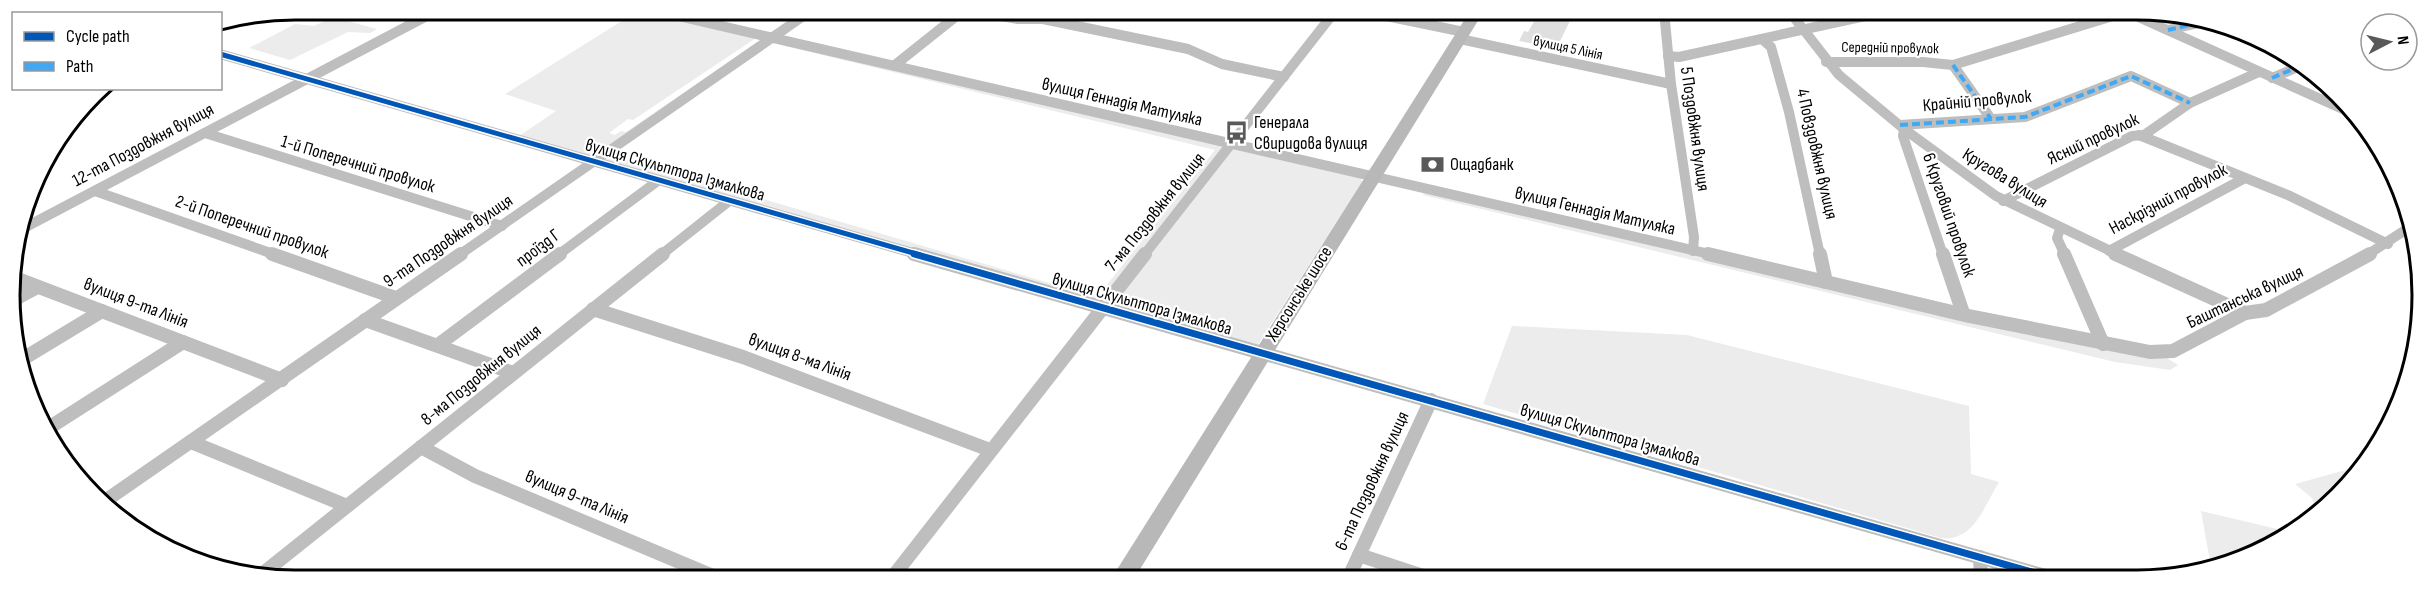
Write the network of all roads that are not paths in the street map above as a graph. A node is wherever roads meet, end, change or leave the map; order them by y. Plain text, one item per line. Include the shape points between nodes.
1 (419, 20) edge
2 (698, 20) edge
3 (797, 20) edge
4 (951, 20) edge
5 (1048, 20) edge
6 (1328, 20) edge
7 (1397, 20) edge
8 (1471, 20) edge
9 (1665, 20) edge
10 (1795, 20) edge
11 (1844, 20) edge
12 (2100, 20) edge
13 (2145, 20) edge
14 (2190, 25) edge
15 (1801, 29) junction
16 (2168, 30) junction
17 (772, 36) junction
18 (1462, 36) junction
19 (1762, 39) junction
20 (222, 55) edge
21 (1668, 56) junction
22 (1826, 62) junction
23 (895, 65) junction
24 (1953, 65) junction
25 (2294, 69) edge
26 (2259, 72) junction
27 (1284, 77) junction
28 (309, 78) junction
29 (2272, 78) junction
30 (1671, 84) junction
31 (2190, 103) junction
32 (2336, 105) edge
33 (1991, 120) junction
34 (1902, 127) junction
35 (205, 133) junction
36 (2139, 135) junction
37 (1232, 146) junction
38 (594, 162) junction
39 (1372, 177) junction
40 (2244, 178) junction
41 (659, 180) junction
42 (95, 191) junction
43 (729, 201) junction
44 (2003, 201) junction
45 (29, 226) edge
46 (502, 226) junction
47 (2060, 229) junction
48 (2404, 232) edge
49 (2388, 244) junction
50 (1693, 251) junction
51 (2109, 251) junction
52 (20, 280) edge
53 (1826, 282) junction
54 (37, 287) junction
55 (20, 296) edge
56 (396, 298) junction
57 (1100, 308) junction
58 (593, 309) junction
59 (102, 311) junction
60 (1963, 313) junction
61 (2245, 313) junction
62 (365, 320) junction
63 (183, 342) junction
64 (2103, 344) junction
65 (438, 345) junction
66 (2150, 352) joint
67 (1261, 354) junction
68 (27, 357) edge
69 (513, 373) junction
70 (282, 380) junction
71 (1431, 400) junction
72 (52, 426) edge
73 (191, 442) junction
74 (421, 447) junction
75 (990, 450) junction
76 (109, 498) edge
77 (347, 506) junction
78 (1359, 555) junction
79 (1980, 557) junction
80 (268, 569) edge
81 (699, 570) edge
82 (898, 570) edge
83 (1128, 570) edge
84 (1352, 570) edge
85 (1405, 570) edge
86 (1981, 570) edge
87 (2025, 570) edge

1 - 28 street, 12-та Поздовжня вулиця
2 - 17 street, вулиця Геннадія Матуляка
3 - 17 street, 9-та Поздовжня вулиця
4 - 23 street
5 - 27 street via 1188,49 1222,64
6 - 27 street, 7-ма Поздовжня вулиця
7 - 18 street, вулиця 5 Лінія
8 - 18 main road, Херсонське шосе
9 - 21 street, 5 Поздовжня вулиця
10 - 15 street, Кругова вулиця
11 - 15 street
12 - 24 street, Середній провулок
13 - 16 street
14 - 16 street
15 - 19 street
15 - 22 street, Кругова вулиця
16 - 26 street
17 - 23 street, вулиця Геннадія Матуляка
17 - 38 street, 9-та Поздовжня вулиця
18 - 30 street, вулиця 5 Лінія
18 - 39 main road, Херсонське шосе
19 - 21 street
19 - 53 street, 4 Повздовжня вулиця via 1771,47 1786,101
20 - 28 street, вулиця Скульптора Ізмалкова
21 - 30 street, 5 Поздовжня вулиця
22 - 24 street, Середній провулок
22 - 34 street, Кругова вулиця
23 - 37 street, вулиця Геннадія Матуляка
24 - 33 street, Середній провулок
25 - 29 street
26 - 29 street
26 - 31 street, Ясний провулок
27 - 37 street, 7-ма Поздовжня вулиця
28 - 35 street, 12-та Поздовжня вулиця
28 - 38 street, вулиця Скульптора Ізмалкова
29 - 32 street
30 - 50 street, 5 Поздовжня вулиця
31 - 33 street, Крайній провулок via 2131,76 2041,112
31 - 36 street, Ясний провулок
33 - 34 street, Крайній провулок
34 - 44 street, Кругова вулиця
34 - 60 street, 6 Круговий провулок
35 - 42 street, 12-та Поздовжня вулиця
35 - 46 street, 1-й Поперечний провулок
36 - 40 street, Наскрізний провулок
36 - 44 street, Ясний провулок
37 - 39 street, вулиця Геннадія Матуляка
37 - 57 street, 7-ма Поздовжня вулиця
38 - 41 street, вулиця Скульптора Ізмалкова
38 - 46 street, 9-та Поздовжня вулиця
39 - 50 street, вулиця Геннадія Матуляка
39 - 67 main road, Херсонське шосе
40 - 49 street, Наскрізний провулок
40 - 51 street, Наскрізний провулок
41 - 43 street, вулиця Скульптора Ізмалкова
41 - 65 street, проїзд Г
42 - 45 street, 12-та Поздовжня вулиця
42 - 56 street, 2-й Поперечний провулок
43 - 57 street, вулиця Скульптора Ізмалкова
43 - 58 street, 8-ма Поздовжня вулиця
44 - 47 street, Кругова вулиця
46 - 56 street, 9-та Поздовжня вулиця
47 - 51 street, Кругова вулиця
47 - 64 street via 2057,238
48 - 49 street, Баштанська вулиця
49 - 61 street, Баштанська вулиця via 2266,310
50 - 53 street, вулиця Геннадія Матуляка
51 - 61 street, Кругова вулиця
52 - 54 street, вулиця 9-та Лінія
53 - 60 street, вулиця Геннадія Матуляка
54 - 55 street
54 - 59 street, вулиця 9-та Лінія
56 - 62 street, 9-та Поздовжня вулиця
57 - 67 street, вулиця Скульптора Ізмалкова
57 - 75 street, 7-ма Поздовжня вулиця
58 - 69 street, 8-ма Поздовжня вулиця
58 - 75 street, вулиця 8-ма Лінія via 815,382
59 - 63 street, вулиця 9-та Лінія
59 - 68 street
60 - 64 street, вулиця Геннадія Матуляка
61 - 66 street, Баштанська вулиця via 2173,351
62 - 65 street
62 - 70 street, 9-та Поздовжня вулиця
63 - 70 street, вулиця 9-та Лінія
63 - 72 street
64 - 66 street, вулиця Геннадія Матуляка
65 - 69 street
67 - 71 street, вулиця Скульптора Ізмалкова
67 - 83 main road, Херсонське шосе
69 - 74 street, 8-ма Поздовжня вулиця
70 - 73 street, 9-та Поздовжня вулиця
71 - 78 street, 6-та Поздовжня вулиця
71 - 79 street, вулиця Скульптора Ізмалкова
73 - 76 street, 9-та Поздовжня вулиця
73 - 77 street
74 - 77 street, 8-ма Поздовжня вулиця
74 - 81 street, вулиця 9-та Лінія via 475,476
75 - 82 street, 7-ма Поздовжня вулиця
77 - 80 street, 8-ма Поздовжня вулиця
78 - 84 street, 6-та Поздовжня вулиця
78 - 85 street
79 - 86 street
79 - 87 street, вулиця Скульптора Ізмалкова

